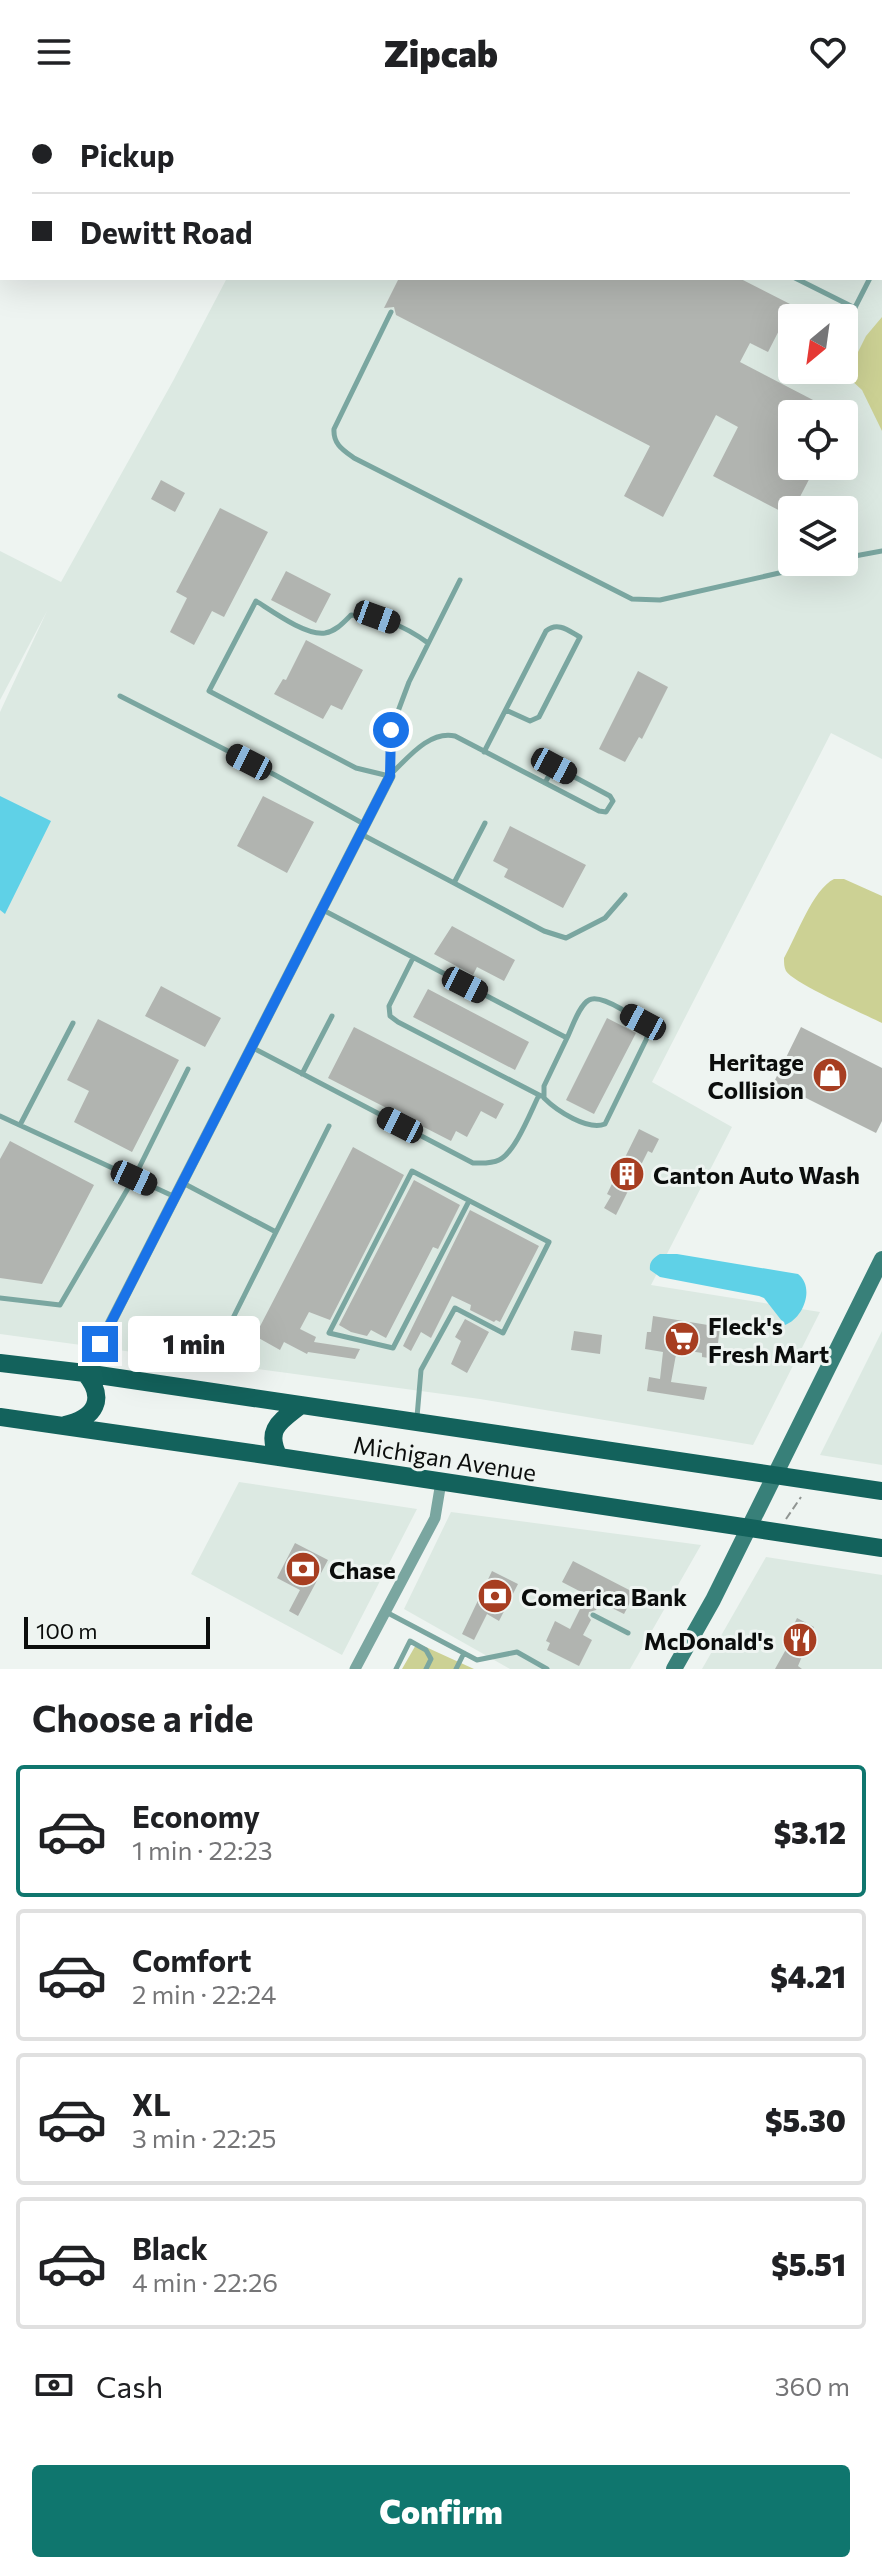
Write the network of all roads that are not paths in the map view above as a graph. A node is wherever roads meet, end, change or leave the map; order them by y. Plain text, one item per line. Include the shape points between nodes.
1 (799, 280) edge
2 (869, 280) edge
3 (847, 304) edge
4 (857, 304) edge
5 (391, 312) dead end
6 (882, 551) edge
7 (858, 555) edge
8 (778, 573) edge
9 (460, 580) dead end
10 (428, 643) junction
11 (120, 696) dead end
12 (506, 710) junction
13 (484, 752) junction
14 (390, 776) junction
15 (545, 783) junction
16 (485, 823) dead end
17 (363, 829) junction
18 (454, 883) junction
19 (625, 895) dead end
20 (322, 909) junction
21 (413, 958) junction
22 (332, 1016) dead end
23 (73, 1023) dead end
24 (567, 1038) junction
25 (252, 1048) junction
26 (188, 1069) dead end
27 (302, 1074) junction
28 (542, 1096) junction
29 (0, 1116) edge
30 (20, 1125) junction
31 (329, 1126) dead end
32 (134, 1178) junction
33 (183, 1183) junction
34 (175, 1198) junction
35 (469, 1201) junction
36 (276, 1232) junction
37 (882, 1259) edge
38 (0, 1298) edge
39 (226, 1332) dead end
40 (0, 1363) edge
41 (85, 1373) junction
42 (301, 1405) junction
43 (0, 1417) edge
44 (417, 1422) junction
45 (62, 1426) junction
46 (279, 1457) junction
47 (774, 1475) junction
48 (441, 1482) junction
49 (882, 1491) edge
50 (748, 1529) junction
51 (882, 1548) edge
52 (385, 1612) junction
53 (593, 1615) dead end
54 (628, 1633) dead end
55 (464, 1653) junction
56 (355, 1669) edge
57 (396, 1669) edge
58 (426, 1669) edge
59 (456, 1669) edge
60 (547, 1669) edge
61 (674, 1669) edge

1 - 3 lane
2 - 4 lane
5 - 8 lane via 334,429 338,445 354,458 632,599 660,600
6 - 7 lane
9 - 10 lane
10 - 14 lane via 391,730
10 - 14 lane via 377,617 351,615 322,634 256,601 209,691 356,768
11 - 17 lane via 275,775
12 - 12 lane via 546,631 558,625 580,637 539,717 530,721
12 - 13 lane
13 - 14 lane via 455,736 436,736
13 - 15 lane
14 - 17 street
15 - 15 lane via 599,811 606,812 613,801 554,766
16 - 18 lane
17 - 18 lane
17 - 20 street
18 - 19 lane via 566,938 605,918
20 - 21 lane
20 - 25 street
21 - 24 lane
21 - 28 lane via 389,1006 390,1016
22 - 27 lane
23 - 30 lane
24 - 28 lane
24 - 28 lane via 586,1001 593,998 643,1022 649,1031 605,1124 587,1124
25 - 27 lane
25 - 33 street
26 - 32 lane
27 - 28 lane via 473,1163 505,1156
29 - 30 lane
30 - 32 lane
31 - 36 lane
32 - 34 lane
32 - 38 lane via 60,1305
33 - 34 street
33 - 36 lane
34 - 41 street
35 - 35 lane via 412,1171 329,1333 393,1348
35 - 44 lane via 549,1242 503,1333 455,1308 421,1370
36 - 39 lane
37 - 47 main road
40 - 41 main road, Michigan Avenue
41 - 42 main road, Michigan Avenue
41 - 45 main road via 96,1388 95,1404 79,1422
42 - 44 main road, Michigan Avenue
42 - 46 main road via 276,1428 273,1438
43 - 45 main road, Michigan Avenue
44 - 47 main road, Michigan Avenue
45 - 46 main road, Michigan Avenue
46 - 48 main road, Michigan Avenue
47 - 49 main road, Michigan Avenue
47 - 50 main road
48 - 50 main road, Michigan Avenue
48 - 52 street via 435,1518
50 - 51 main road, Michigan Avenue
50 - 61 main road
52 - 55 lane
52 - 56 street
53 - 54 lane
55 - 59 lane
55 - 60 lane via 477,1660 517,1652
57 - 58 lane via 410,1641 426,1650 431,1659

